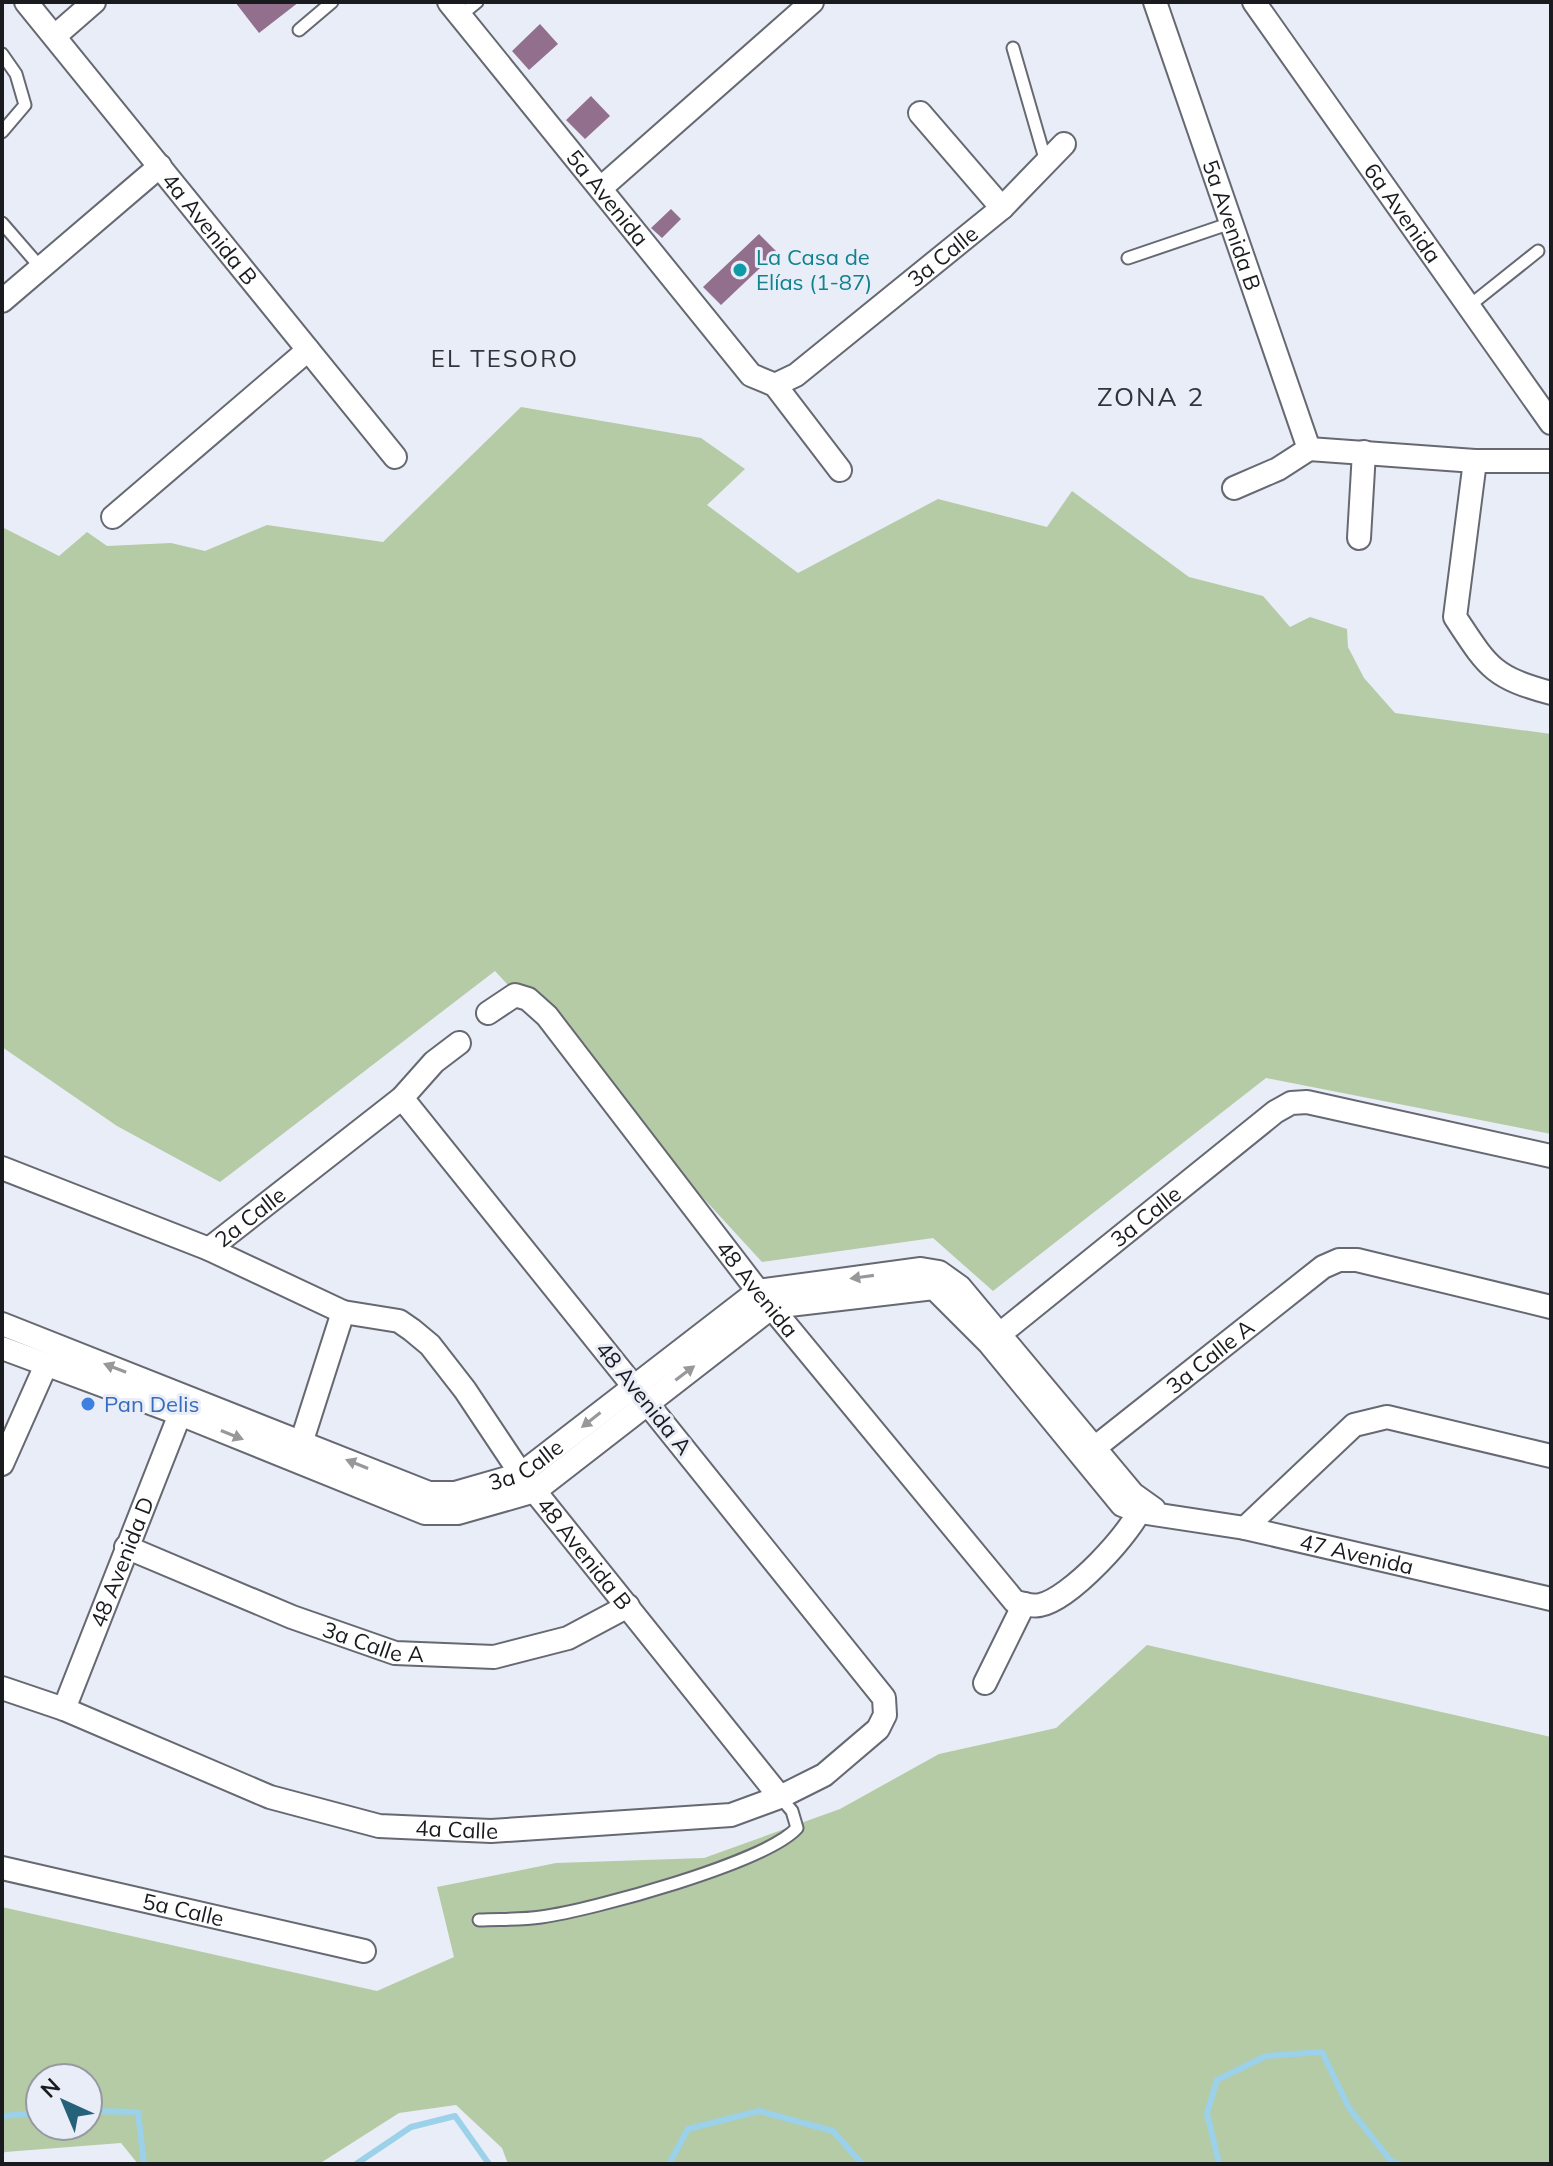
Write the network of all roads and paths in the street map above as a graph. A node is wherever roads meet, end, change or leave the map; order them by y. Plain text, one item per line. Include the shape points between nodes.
1 (26, 2) edge
2 (94, 2) edge
3 (332, 2) edge
4 (812, 2) edge
5 (1155, 2) edge
6 (1254, 2) edge
7 (462, 7) edge
8 (299, 30) dead end
9 (55, 36) junction
10 (1013, 48) dead end
11 (2, 54) edge
12 (920, 113) dead end
13 (2, 132) edge
14 (1064, 144) dead end
15 (1047, 162) junction
16 (160, 166) junction
17 (601, 188) junction
18 (1002, 208) junction
19 (2, 223) edge
20 (1231, 223) junction
21 (1538, 251) dead end
22 (1128, 258) dead end
23 (41, 268) junction
24 (2, 301) edge
25 (1469, 306) junction
26 (308, 350) junction
27 (775, 385) junction
28 (1551, 423) edge
29 (1309, 449) junction
30 (1364, 452) junction
31 (395, 457) dead end
32 (1475, 461) junction
33 (1551, 461) edge
34 (840, 470) dead end
35 (1234, 488) dead end
36 (113, 517) dead end
37 (1359, 538) dead end
38 (1551, 693) edge
39 (488, 1013) dead end
40 (459, 1043) dead end
41 (402, 1098) junction
42 (1551, 1156) edge
43 (2, 1168) edge
44 (209, 1249) junction
45 (765, 1299) junction
46 (1551, 1307) edge
47 (343, 1312) junction
48 (2, 1324) edge
49 (995, 1338) junction
50 (2, 1348) edge
51 (46, 1365) junction
52 (641, 1394) junction
53 (180, 1414) junction
54 (298, 1452) junction
55 (1088, 1453) junction
56 (1551, 1456) edge
57 (2, 1464) edge
58 (528, 1482) junction
59 (1149, 1510) junction
60 (1245, 1528) junction
61 (126, 1547) junction
62 (1551, 1599) edge
63 (1024, 1604) junction
64 (628, 1606) junction
65 (985, 1683) dead end
66 (2, 1688) edge
67 (884, 1698) joint
68 (64, 1709) junction
69 (780, 1797) junction
70 (2, 1868) edge
71 (479, 1920) dead end
72 (364, 1951) dead end

1 - 9 street, 4a Avenida B
2 - 9 street
3 - 8 lane
4 - 17 street
5 - 20 street, 5a Avenida B
6 - 25 street, 6a Avenida
7 - 17 street, 5a Avenida
9 - 16 street, 4a Avenida B
10 - 15 lane
11 - 13 lane via 16,74 25,105
12 - 18 street
14 - 15 street, 3a Calle
15 - 18 street, 3a Calle
16 - 23 street
16 - 26 street, 4a Avenida B
17 - 27 street, 5a Avenida via 751,375
18 - 27 street, 3a Calle via 796,375
19 - 23 lane
20 - 22 lane
20 - 29 street, 5a Avenida B
21 - 25 lane
23 - 24 street
25 - 28 street, 6a Avenida
26 - 31 street, 4a Avenida B
26 - 36 street
27 - 34 street
29 - 30 street
29 - 35 street
30 - 32 street
30 - 37 street
32 - 33 street
32 - 38 street via 1455,617 1509,681
39 - 45 street, 48 Avenida via 515,995 547,1016
40 - 41 street, 2a Calle
41 - 44 street, 2a Calle
41 - 52 street, 48 Avenida A
42 - 49 street, 3a Calle via 1307,1102 1291,1103
43 - 44 street, 2a Calle
44 - 47 street, 48 Avenida B
45 - 49 street via 934,1288
45 - 52 street, 3a Calle
45 - 63 street, 48 Avenida via 1008,1595
46 - 55 street, 3a Calle A via 1339,1260 1323,1267
47 - 54 street
47 - 58 street, 48 Avenida B via 399,1321 430,1345
54 -> 48 street, 3a Calle
49 - 55 street
50 - 51 street, 3a Calle
51 - 53 street, 3a Calle
51 - 57 street
52 - 58 street, 3a Calle
52 - 67 street, 48 Avenida A
53 -> 54 street, 3a Calle
53 - 61 street, 48 Avenida D
54 - 58 street, 3a Calle via 425,1513 458,1513
55 - 59 street
56 - 60 street via 1387,1417 1371,1419 1354,1425
58 - 64 street, 48 Avenida B
59 - 60 street, 47 Avenida
59 - 63 street via 1069,1589 1040,1605
60 - 62 street, 47 Avenida
61 - 64 street, 3a Calle A via 292,1617 395,1653 494,1657 568,1638
61 - 68 street, 48 Avenida D
63 - 65 street
64 - 69 street, 48 Avenida B
66 - 68 street, 4a Calle
67 - 69 street, 4a Calle via 885,1715 878,1729 824,1775
68 - 69 street, 4a Calle via 270,1797 379,1826 491,1831 731,1815
69 - 71 lane via 797,1828 745,1857 681,1882 542,1917
70 - 72 street, 5a Calle

